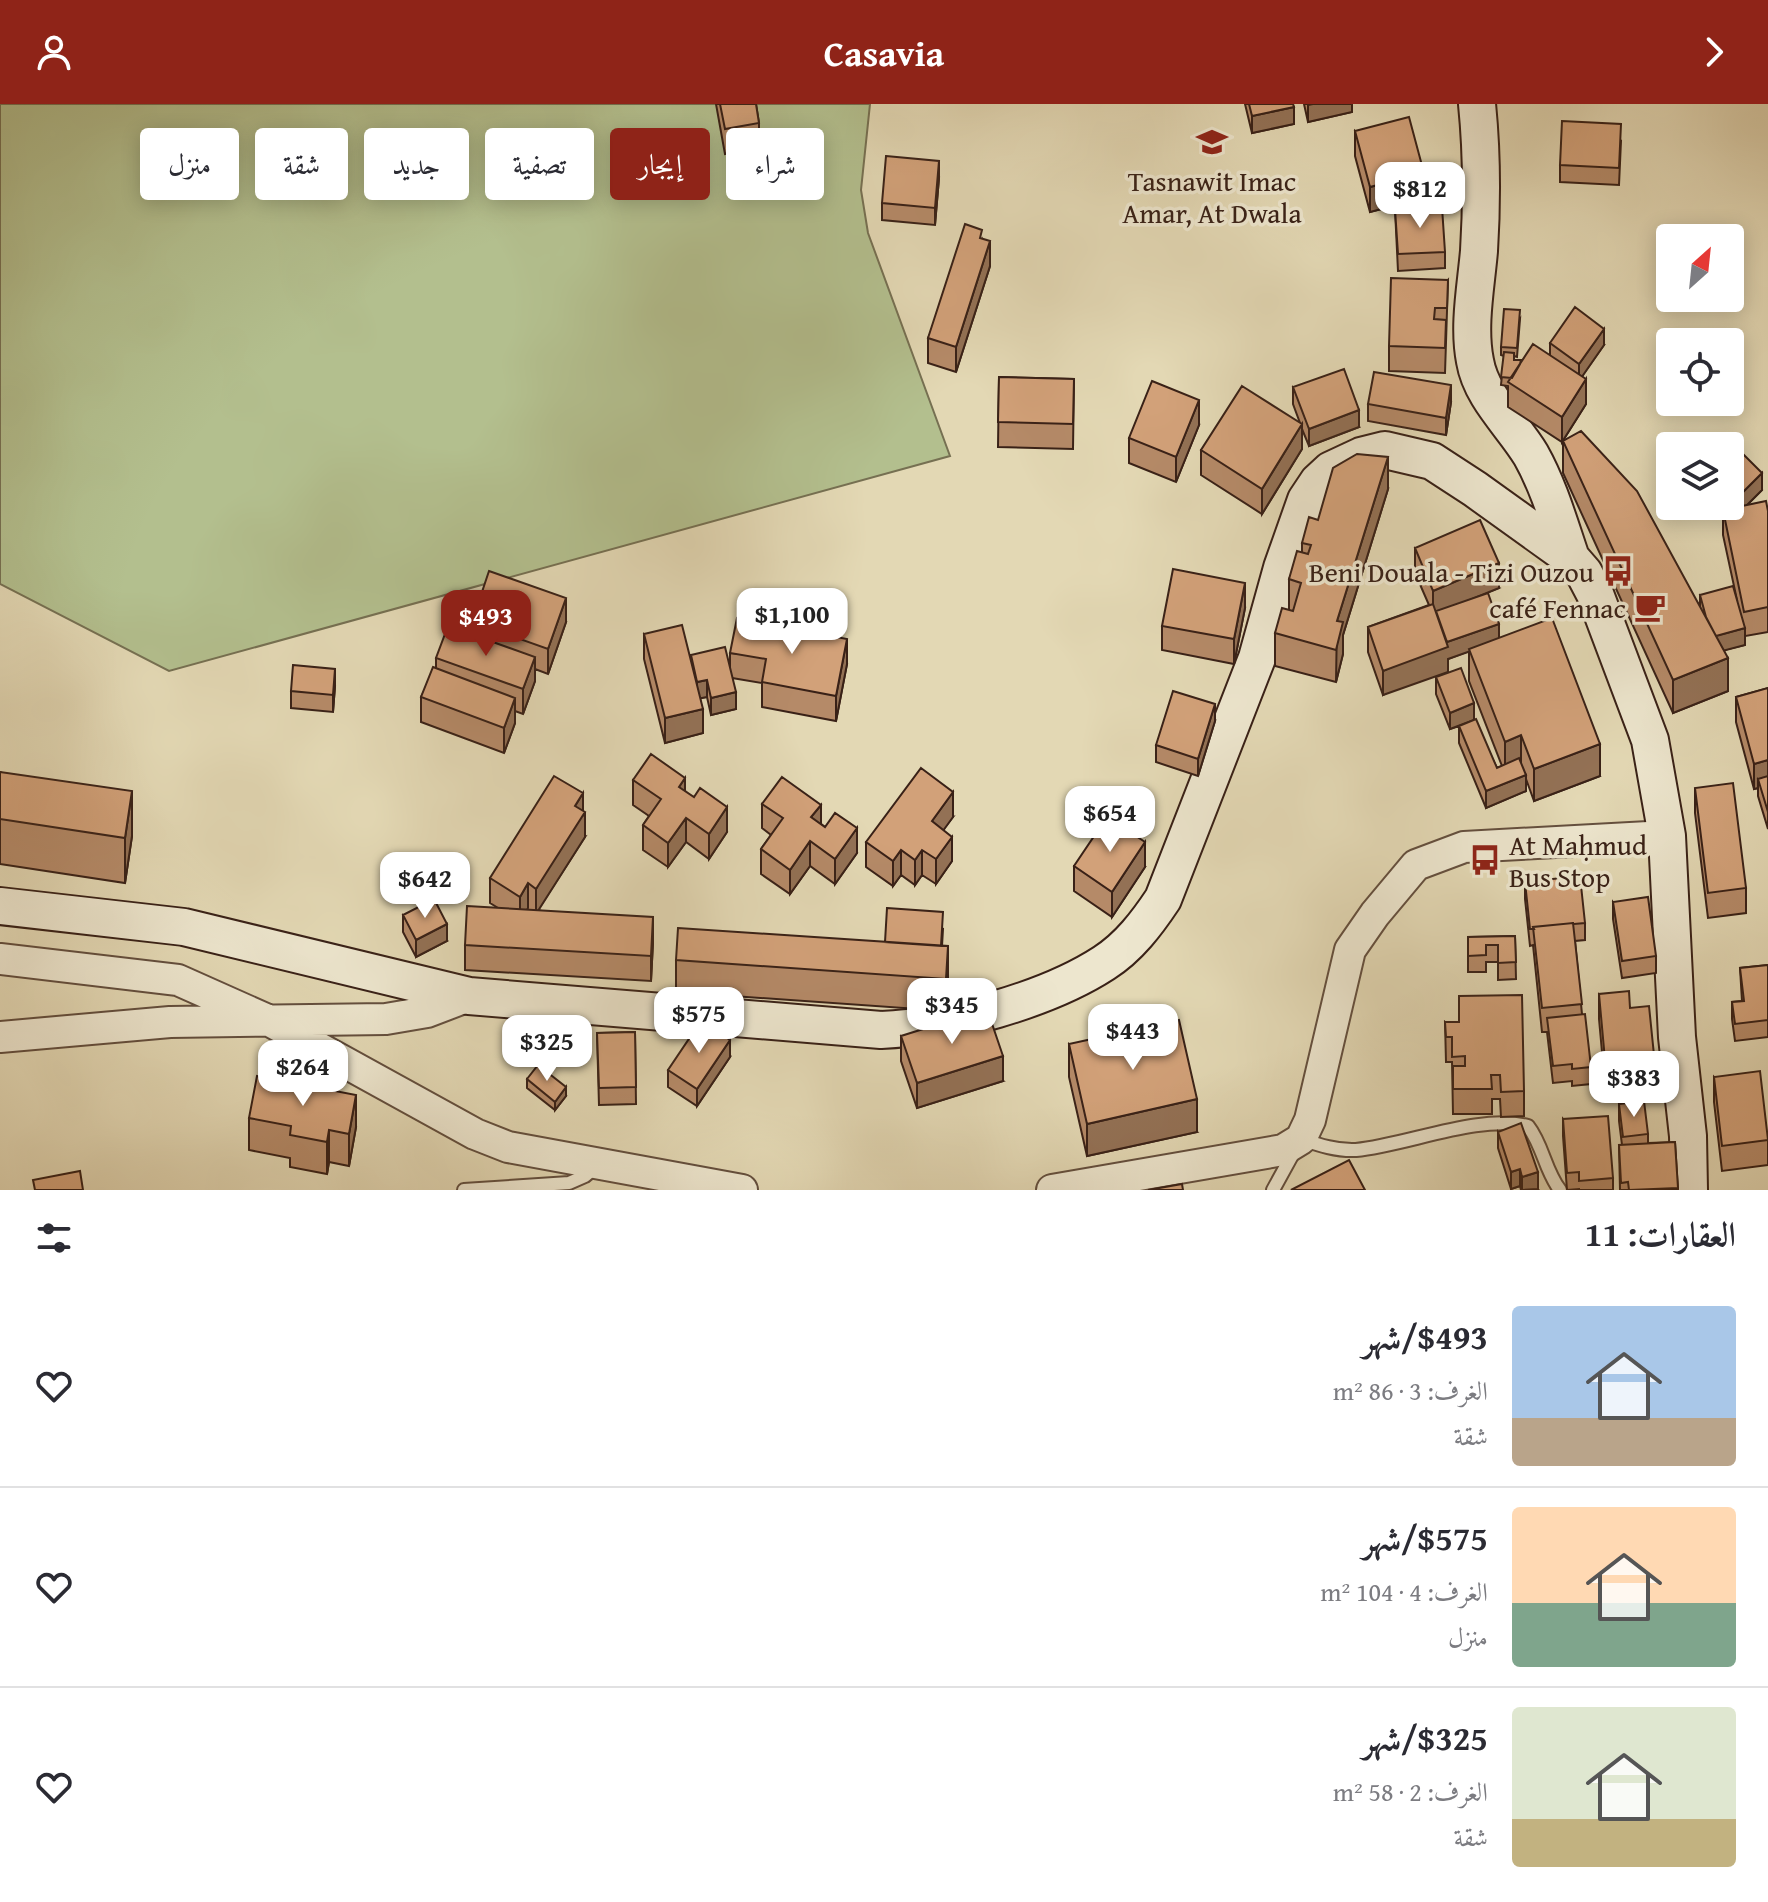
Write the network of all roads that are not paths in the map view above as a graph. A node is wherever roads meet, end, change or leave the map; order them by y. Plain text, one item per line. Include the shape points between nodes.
1 (1477, 104) edge
2 (1571, 558) junction
3 (1667, 836) junction
4 (0, 906) edge
5 (0, 959) edge
6 (469, 996) junction
7 (270, 1021) junction
8 (0, 1037) edge
9 (1301, 1139) junction
10 (599, 1164) junction
11 (464, 1190) edge
12 (742, 1190) edge
13 (1052, 1190) edge
14 (1273, 1190) edge
15 (1560, 1190) edge
16 (1689, 1190) edge

1 - 2 main road via 1481,219 1475,362 1487,392 1547,486
2 - 3 main road via 1595,594 1650,740
2 - 6 main road via 1432,461 1385,450 1331,470 1306,500 1257,658 1163,899 1142,930 1106,962 1059,988 919,1028 881,1030
3 - 9 street via 1464,847 1416,865 1350,950
3 - 16 main road
4 - 6 main road via 184,927
5 - 7 street via 178,980
6 - 7 street via 427,1012 386,1019
7 - 8 street via 170,1022
7 - 10 street via 475,1134 508,1147
9 - 13 street via 1283,1150
9 - 14 lane
9 - 15 lane via 1354,1150 1513,1123 1528,1126 1536,1137
10 - 11 lane via 569,1183
10 - 12 street

